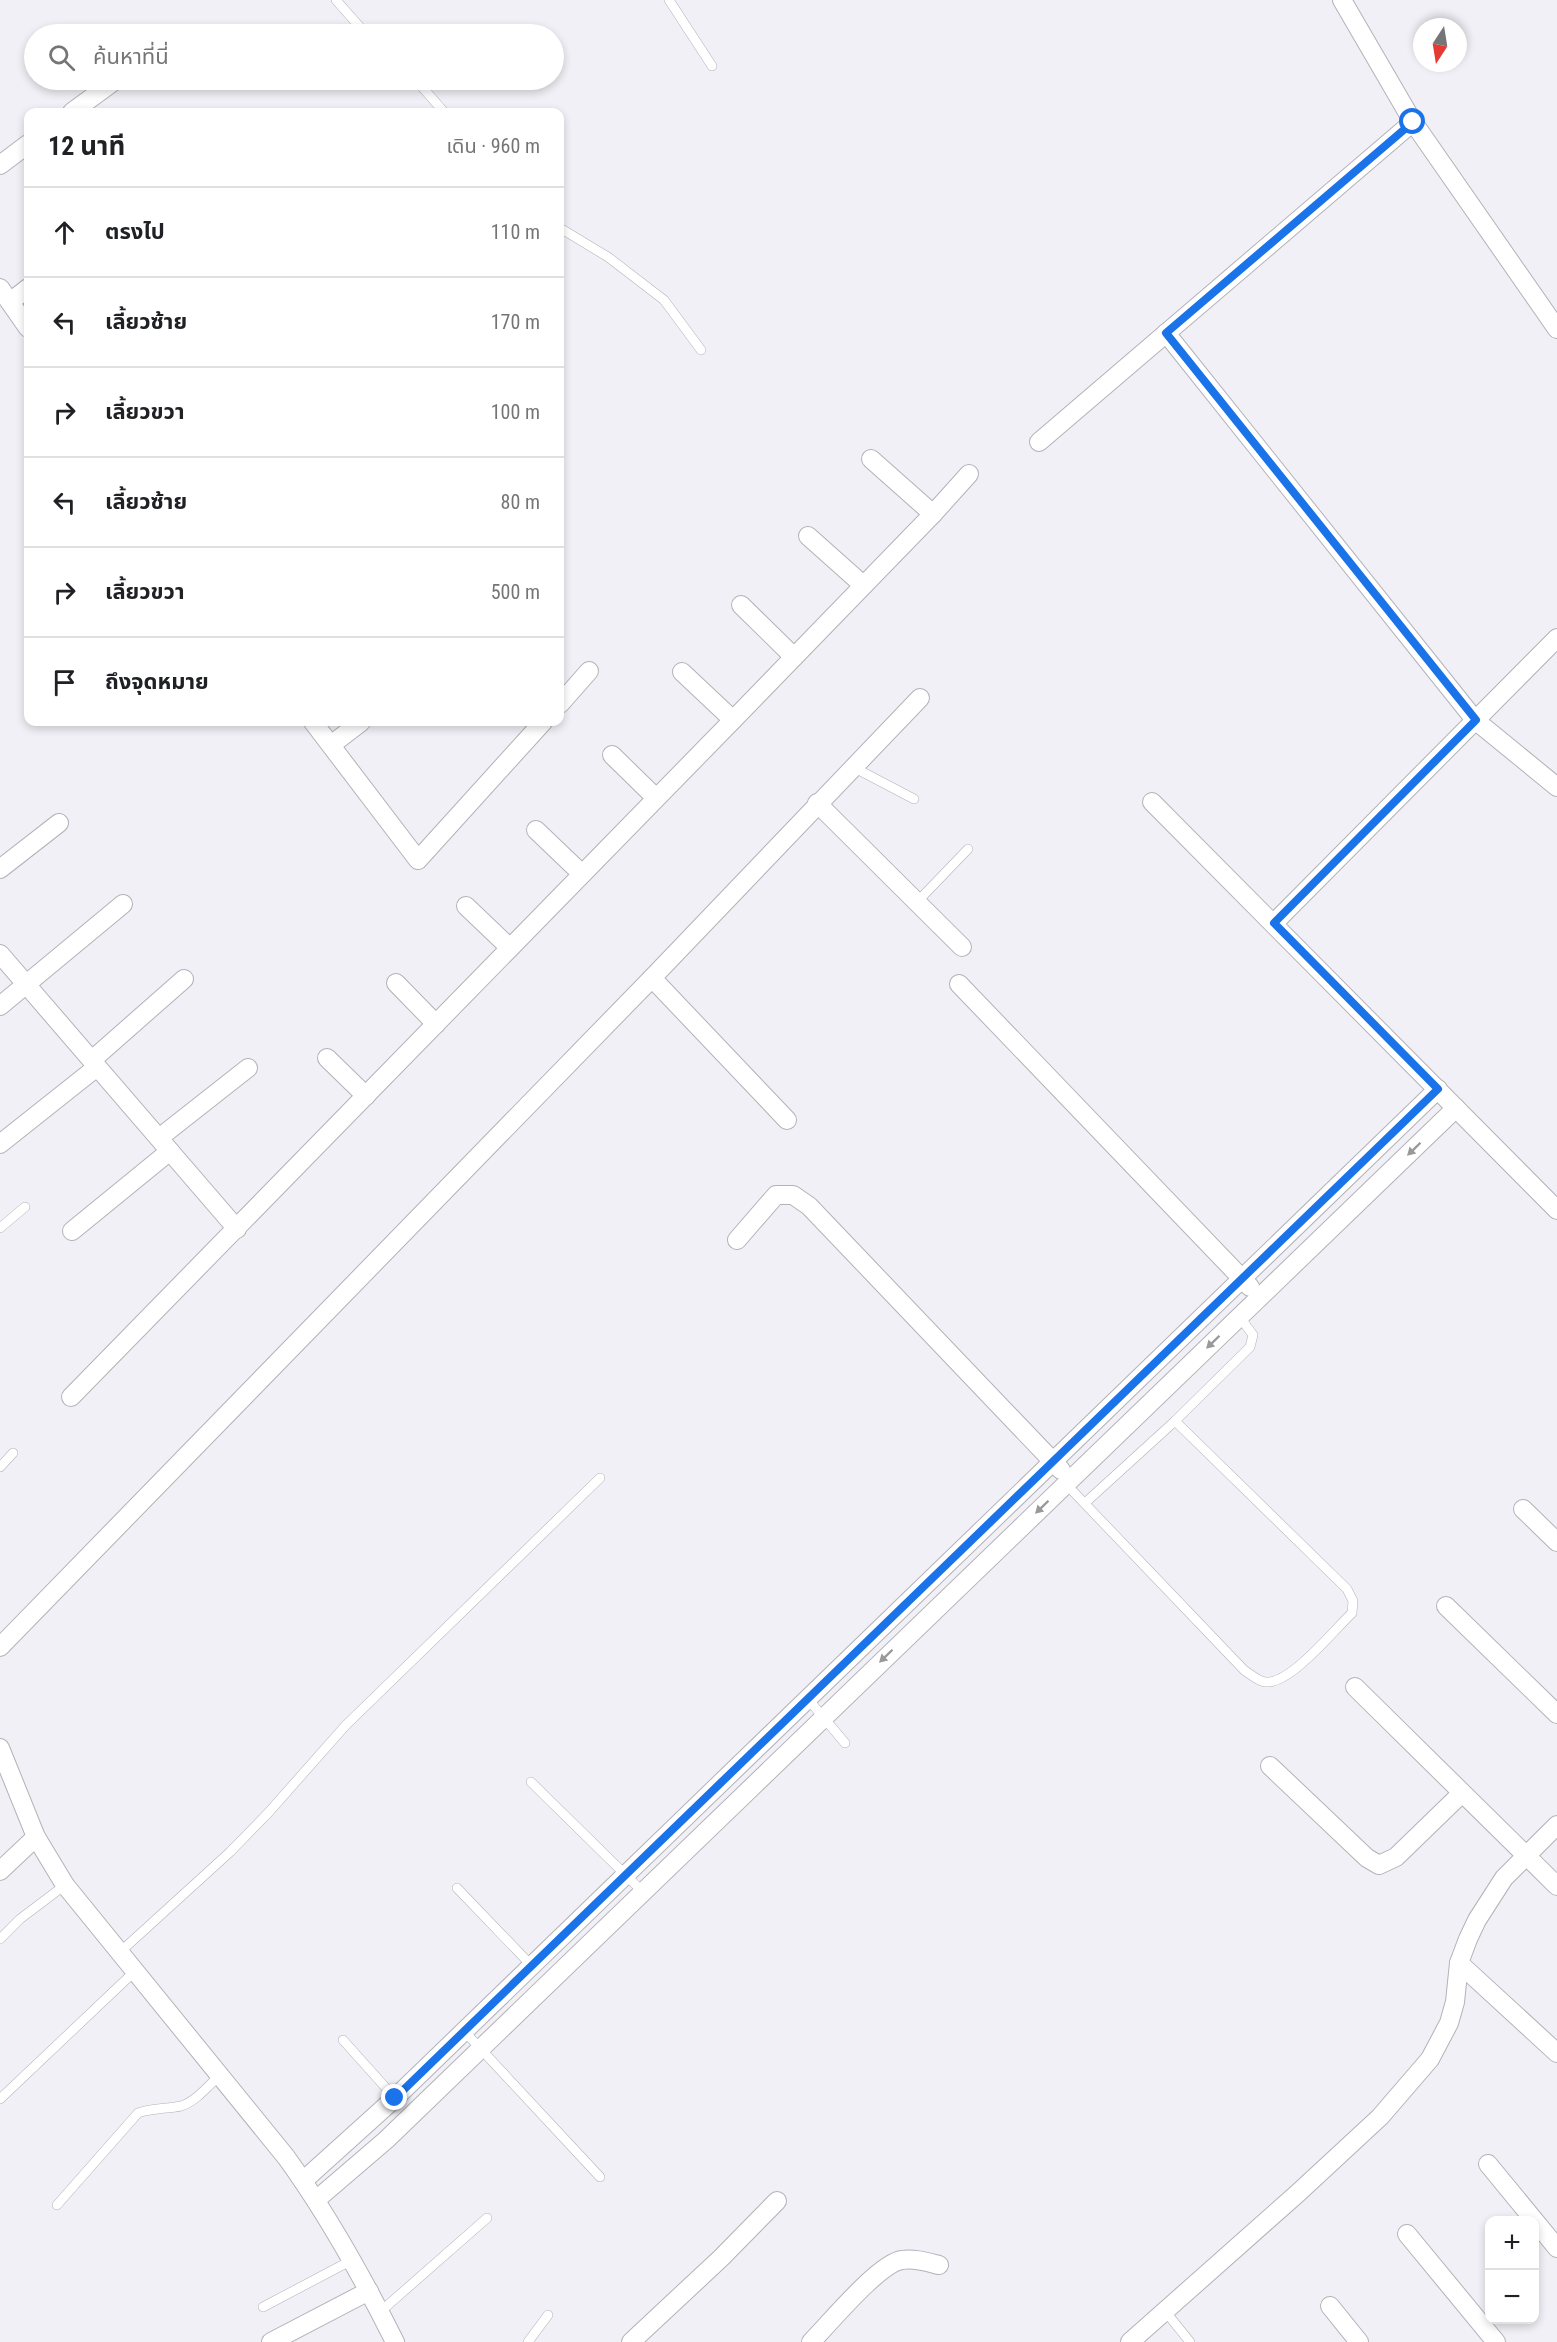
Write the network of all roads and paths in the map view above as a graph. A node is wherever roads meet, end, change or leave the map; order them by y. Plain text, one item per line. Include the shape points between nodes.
1 (336, 0) edge
2 (669, 0) edge
3 (1342, 0) edge
4 (357, 24) edge
5 (712, 66) dead end
6 (102, 90) edge
7 (425, 90) edge
8 (77, 108) edge
9 (440, 108) edge
10 (1413, 122) junction
11 (24, 147) edge
12 (0, 165) edge
13 (564, 230) edge
14 (24, 289) edge
15 (5, 295) edge
16 (24, 322) edge
17 (1557, 328) edge
18 (1166, 333) junction
19 (701, 350) dead end
20 (1039, 442) dead end
21 (871, 459) dead end
22 (969, 474) dead end
23 (933, 514) junction
24 (808, 536) dead end
25 (863, 585) junction
26 (741, 605) dead end
27 (1557, 638) edge
28 (794, 657) junction
29 (589, 671) dead end
30 (682, 672) dead end
31 (920, 698) dead end
32 (564, 699) edge
33 (733, 720) junction
34 (1476, 720) junction
35 (317, 726) edge
36 (356, 726) edge
37 (539, 726) edge
38 (331, 745) junction
39 (612, 755) dead end
40 (853, 767) junction
41 (1557, 787) edge
42 (656, 798) junction
43 (914, 799) dead end
44 (1152, 802) dead end
45 (817, 803) junction
46 (59, 823) dead end
47 (536, 830) dead end
48 (968, 849) dead end
49 (0, 869) edge
50 (582, 874) junction
51 (917, 902) junction
52 (123, 904) dead end
53 (466, 906) dead end
54 (1274, 923) junction
55 (962, 946) dead end
56 (510, 948) junction
57 (0, 954) edge
58 (652, 978) junction
59 (184, 979) dead end
60 (396, 983) dead end
61 (959, 984) dead end
62 (27, 986) junction
63 (0, 1006) edge
64 (436, 1024) junction
65 (327, 1058) dead end
66 (94, 1064) junction
67 (248, 1068) dead end
68 (1438, 1089) junction
69 (366, 1096) junction
70 (1456, 1108) junction
71 (788, 1120) dead end
72 (0, 1144) edge
73 (164, 1144) junction
74 (25, 1207) dead end
75 (1557, 1210) edge
76 (0, 1228) edge
77 (237, 1229) junction
78 (72, 1231) dead end
79 (737, 1240) dead end
80 (1242, 1278) junction
81 (1260, 1297) junction
82 (1239, 1316) junction
83 (71, 1397) dead end
84 (1175, 1421) junction
85 (13, 1454) dead end
86 (1052, 1461) junction
87 (0, 1467) edge
88 (600, 1478) dead end
89 (1068, 1482) junction
90 (1086, 1503) junction
91 (1523, 1509) dead end
92 (1557, 1542) edge
93 (1446, 1606) dead end
94 (898, 1609) junction
95 (916, 1627) junction
96 (0, 1647) edge
97 (1355, 1687) dead end
98 (807, 1698) junction
99 (1557, 1714) edge
100 (823, 1717) junction
101 (845, 1743) dead end
102 (0, 1748) edge
103 (755, 1749) junction
104 (1270, 1766) dead end
105 (772, 1768) junction
106 (531, 1782) dead end
107 (1462, 1793) junction
108 (1557, 1825) edge
109 (36, 1837) junction
110 (1526, 1856) junction
111 (0, 1871) edge
112 (625, 1875) junction
113 (65, 1885) junction
114 (1557, 1886) edge
115 (457, 1887) dead end
116 (643, 1892) junction
117 (0, 1939) edge
118 (119, 1953) junction
119 (1460, 1963) junction
120 (531, 1965) junction
121 (134, 1972) junction
122 (464, 2031) junction
123 (343, 2040) dead end
124 (481, 2048) junction
125 (1557, 2053) edge
126 (219, 2076) junction
127 (395, 2098) junction
128 (0, 2099) edge
129 (360, 2132) junction
130 (377, 2148) junction
131 (1488, 2164) dead end
132 (600, 2177) dead end
133 (303, 2181) junction
134 (316, 2200) junction
135 (777, 2201) dead end
136 (57, 2205) dead end
137 (487, 2218) dead end
138 (1407, 2235) dead end
139 (1557, 2247) edge
140 (352, 2260) junction
141 (939, 2265) dead end
142 (369, 2290) junction
143 (1330, 2306) dead end
144 (263, 2307) dead end
145 (1165, 2311) junction
146 (380, 2312) junction
147 (548, 2315) dead end
148 (271, 2342) edge
149 (395, 2342) edge
150 (528, 2342) edge
151 (631, 2342) edge
152 (811, 2342) edge
153 (1130, 2342) edge
154 (1190, 2342) edge
155 (1359, 2342) edge
156 (1496, 2342) edge

1 - 4 lane
2 - 5 lane
3 - 10 street
6 - 8 street
7 - 9 lane
10 - 17 street
10 - 18 street
11 - 12 street
13 - 19 lane via 608,257 664,300
14 - 15 street
15 - 16 street
18 - 20 street
18 - 34 street
21 - 23 street
22 - 23 street
23 - 25 street
24 - 25 street
25 - 28 street
26 - 28 street
27 - 34 street
28 - 33 street
29 - 32 street
30 - 33 street
31 - 40 street
33 - 42 street
34 - 41 street
34 - 54 street
35 - 38 street
36 - 38 street
37 - 38 street via 418,861
39 - 42 street
40 - 43 lane
40 - 45 street
42 - 50 street
44 - 54 street
45 - 51 street
45 - 58 street
46 - 49 street
47 - 50 street
48 - 51 lane
50 - 56 street
51 - 55 street
52 - 62 street
53 - 56 street
54 - 68 street
56 - 64 street
57 - 62 street
58 - 71 street
58 - 96 street
59 - 66 street
60 - 64 street
61 - 80 street
62 - 63 street
62 - 66 street
64 - 69 street
65 - 69 street
66 - 72 street
66 - 73 street
67 - 73 street
68 - 70 street
68 - 80 street
69 - 77 street
70 - 75 street
70 -> 81 street
73 - 77 street
73 - 78 street
74 - 76 lane
77 - 83 street
79 - 86 street via 776,1196 793,1195 808,1206
80 - 81 street
80 - 86 street
81 - 82 street
82 - 84 lane via 1253,1335 1250,1347
82 -> 89 street
84 - 90 lane
84 - 90 lane via 1347,1589 1353,1601 1352,1613 1289,1675 1263,1682 1244,1670
85 - 87 lane
86 - 89 street
86 - 94 street
88 - 118 lane via 345,1726 230,1852
89 - 90 lane
89 -> 95 street
91 - 92 street
93 - 99 street
94 - 95 street
94 - 98 street
95 -> 100 street
97 - 107 street
98 - 100 lane
98 - 103 street
100 - 101 lane
100 - 105 street
102 - 109 street
103 - 105 street
103 - 112 street
104 - 107 street via 1379,1865 1396,1857
105 - 116 street
106 - 112 lane
107 - 110 street
108 - 110 street
109 - 111 street
109 - 113 street
110 - 114 street
110 - 119 street via 1491,1897 1467,1939
112 - 116 lane
112 - 120 street
113 - 117 lane
113 - 118 street
115 - 120 lane
116 - 124 street
118 - 121 street
119 - 125 street
119 - 145 street via 1449,2023 1430,2060 1380,2117
120 - 122 street
121 - 126 street
121 - 128 lane
122 - 124 lane
122 - 127 street
123 - 127 lane
124 - 130 street
124 - 132 lane
126 - 133 street
126 - 136 lane via 181,2106 150,2109 130,2119
127 - 129 street
129 - 130 street
129 - 133 street
130 - 134 street
131 - 139 street
133 - 134 street
134 - 140 street
135 - 151 street
137 - 146 lane
138 - 156 street
140 - 142 street
140 - 144 lane
141 - 152 street via 902,2260 891,2263
142 - 146 street
142 - 148 street
143 - 155 street
145 - 153 street
145 - 154 lane
146 - 149 street
147 - 150 lane

